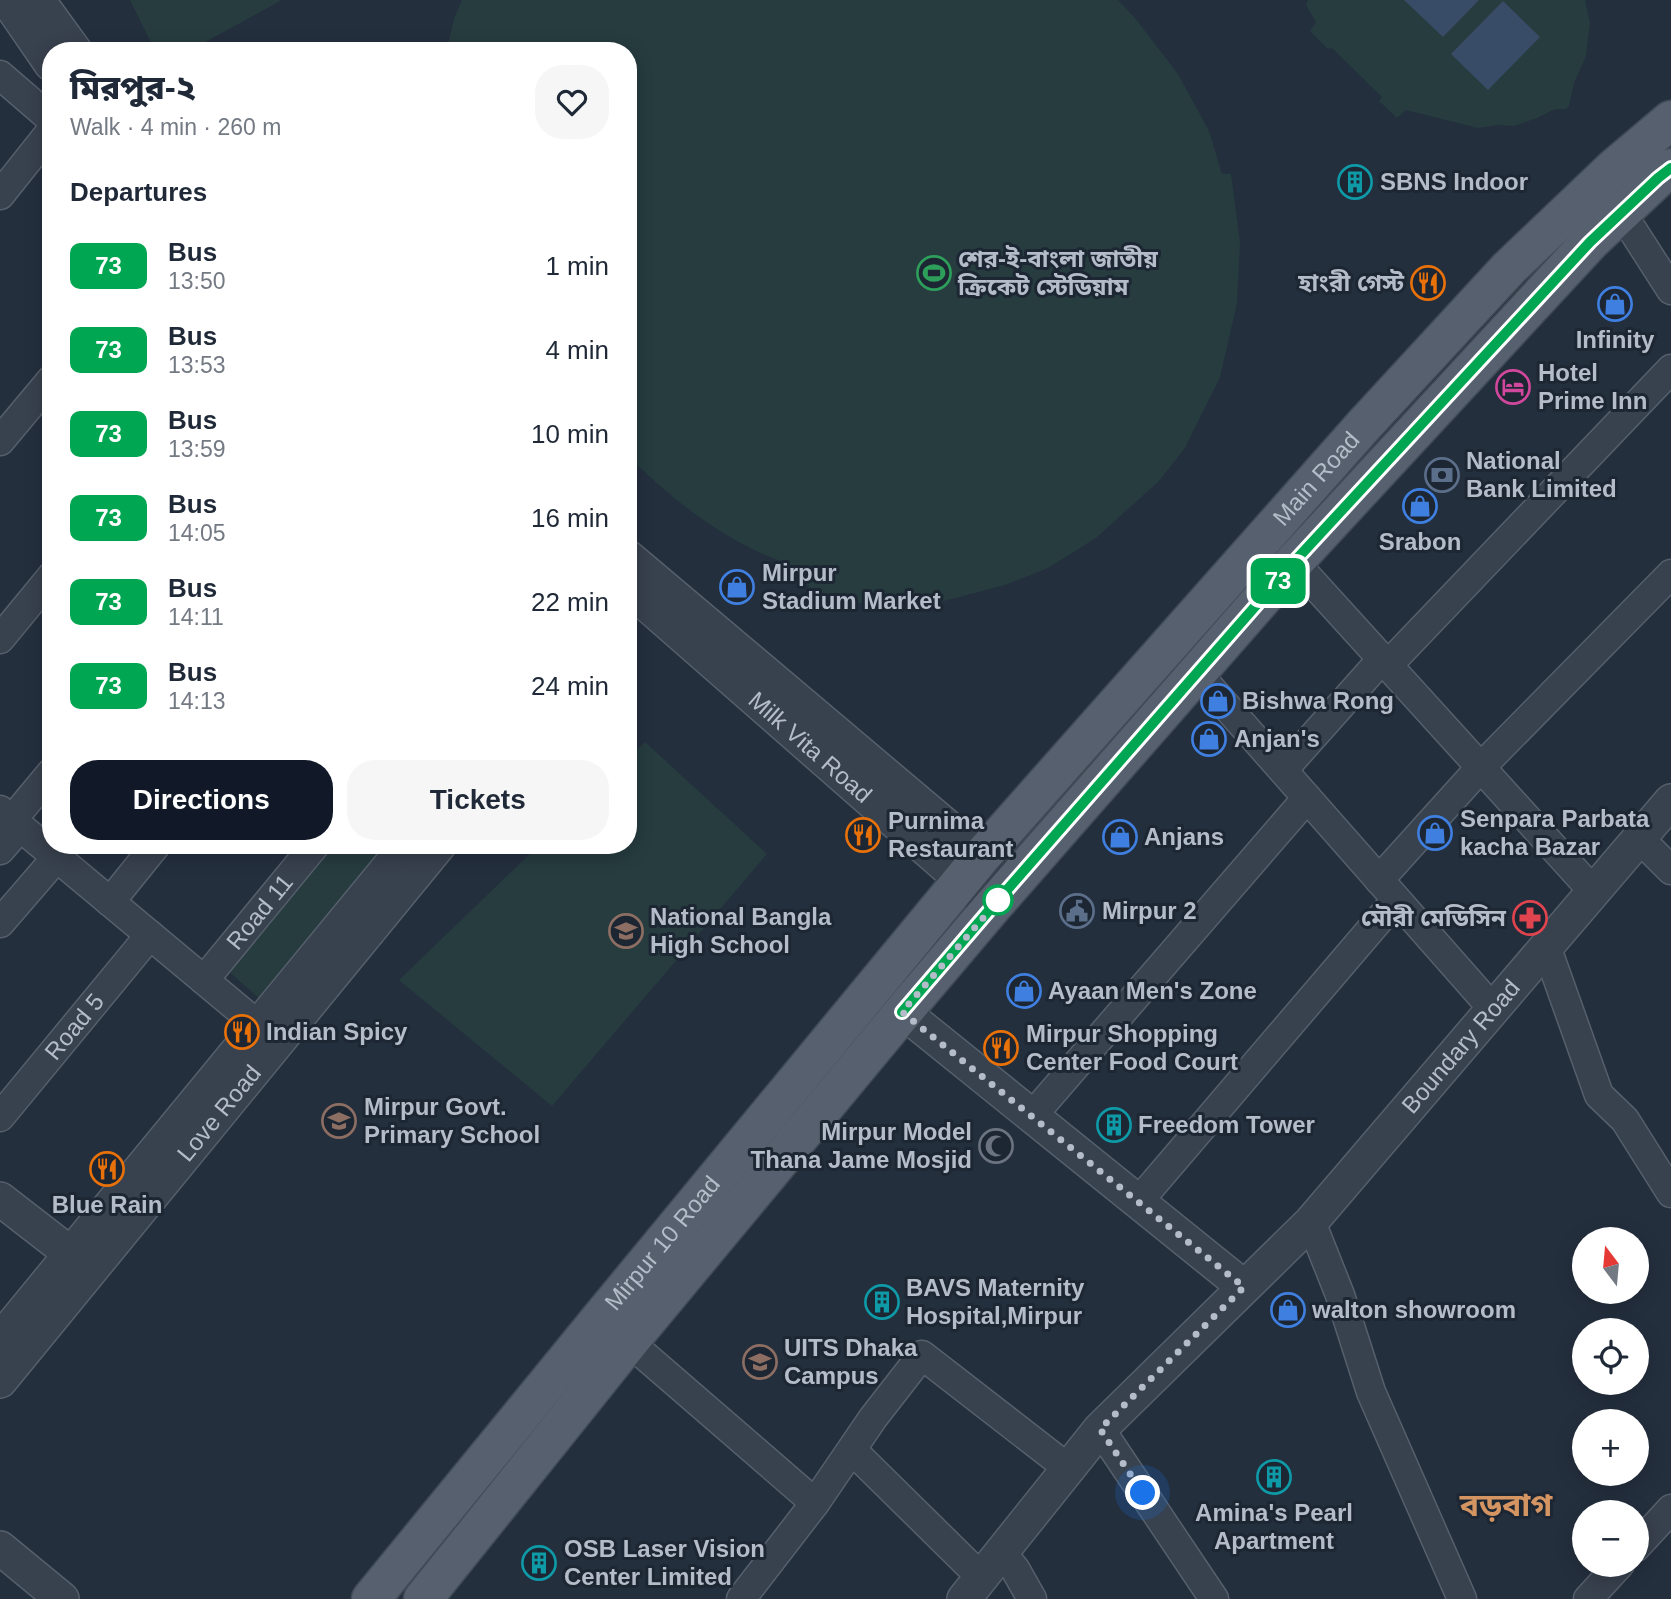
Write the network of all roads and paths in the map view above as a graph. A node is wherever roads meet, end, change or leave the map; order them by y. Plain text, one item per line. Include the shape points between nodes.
1 (7, 0) edge
2 (38, 0) edge
3 (68, 42) edge
4 (42, 51) edge
5 (0, 75) edge
6 (42, 111) edge
7 (1671, 120) edge
8 (42, 142) edge
9 (1671, 168) edge
10 (0, 195) edge
11 (1622, 212) junction
12 (1671, 290) edge
13 (1671, 369) edge
14 (1412, 373) junction
15 (42, 391) edge
16 (1443, 401) junction
17 (0, 442) edge
18 (1294, 562) junction
19 (1671, 574) edge
20 (637, 584) edge
21 (42, 588) edge
22 (0, 639) edge
23 (1385, 662) junction
24 (1197, 673) junction
25 (1480, 768) junction
26 (1283, 770) junction
27 (42, 783) edge
28 (1307, 798) junction
29 (1671, 801) edge
30 (11, 819) edge
31 (1639, 838) junction
32 (42, 845) edge
33 (0, 850) edge
34 (53, 854) edge
35 (149, 854) edge
36 (308, 854) edge
37 (400, 854) edge
38 (431, 854) edge
39 (57, 857) junction
40 (972, 869) junction
41 (1671, 870) edge
42 (1388, 890) junction
43 (1593, 891) junction
44 (1003, 895) junction
45 (110, 902) junction
46 (0, 923) edge
47 (150, 935) junction
48 (1546, 946) junction
49 (204, 980) junction
50 (1493, 1009) junction
51 (902, 1012) junction
52 (269, 1034) junction
53 (1032, 1116) junction
54 (0, 1117) edge
55 (775, 1137) junction
56 (1671, 1193) edge
57 (0, 1199) edge
58 (1138, 1202) junction
59 (1311, 1222) junction
60 (71, 1254) junction
61 (1244, 1287) junction
62 (0, 1340) edge
63 (629, 1342) junction
64 (0, 1381) edge
65 (1100, 1429) junction
66 (852, 1450) junction
67 (1069, 1469) junction
68 (815, 1503) junction
69 (1671, 1508) edge
70 (1649, 1533) edge
71 (0, 1548) edge
72 (982, 1576) edge
73 (1608, 1577) edge
74 (753, 1595) edge
75 (62, 1599) edge
76 (371, 1599) edge
77 (423, 1599) edge
78 (1032, 1599) edge
79 (1214, 1599) edge
80 (1462, 1599) edge
81 (1588, 1599) edge

1 - 4 street
2 - 3 street
5 - 6 street
7 - 14 main road, Main Road via 1544,233
8 - 10 street
9 - 11 main road, Main Road
11 - 12 street
11 - 16 main road, Main Road
13 - 23 street
14 - 16 main road
14 - 40 main road, Main Road
15 - 17 street
16 - 18 main road, Main Road
18 - 23 street
18 - 24 main road, Main Road
19 - 25 street
20 - 40 street, Milk Vita Road
21 - 22 street
23 - 25 street
23 - 26 street
24 - 26 street
24 - 44 main road, Main Road
25 - 42 street
25 - 43 street
26 - 28 street
27 - 30 street
28 - 42 street
28 - 53 street
29 - 31 street, Boundary Road
30 - 32 street
30 - 33 street
31 - 41 street
31 - 43 street, Boundary Road
34 - 39 street
35 - 45 street
36 - 49 street, Road 11
37 - 52 street, Love Road
38 - 52 street, Love Road
39 - 45 street
39 - 46 street
40 - 44 street, Milk Vita Road
40 - 55 main road, Mirpur 10 Road
42 - 50 street
42 - 58 street
43 - 48 street, Boundary Road
44 - 51 main road, Main Road
45 - 47 street
47 - 49 street
47 - 54 street, Road 5
48 - 50 street, Boundary Road
48 - 56 street via 1599,1095 1625,1120
49 - 52 street
50 - 59 street, Boundary Road
51 - 53 street
51 - 55 main road, Mirpur 10 Road
52 - 60 street, Love Road
52 - 64 street, Love Road
53 - 58 street
55 - 63 main road, Mirpur 10 Road
55 - 76 main road, Mirpur 10 Road via 577,1346
57 - 60 street
58 - 61 street
59 - 61 street, Boundary Road
59 - 80 street via 1371,1392
60 - 62 street, Love Road
61 - 65 street, Boundary Road
63 - 68 street
63 - 77 main road, Mirpur 10 Road
65 - 67 street, Boundary Road
65 - 79 street
66 - 67 street via 922,1355
66 - 68 street
66 - 72 street
67 - 72 street, Boundary Road
68 - 74 street
69 - 70 street
71 - 75 street
72 - 78 street via 1015,1569
73 - 81 street

